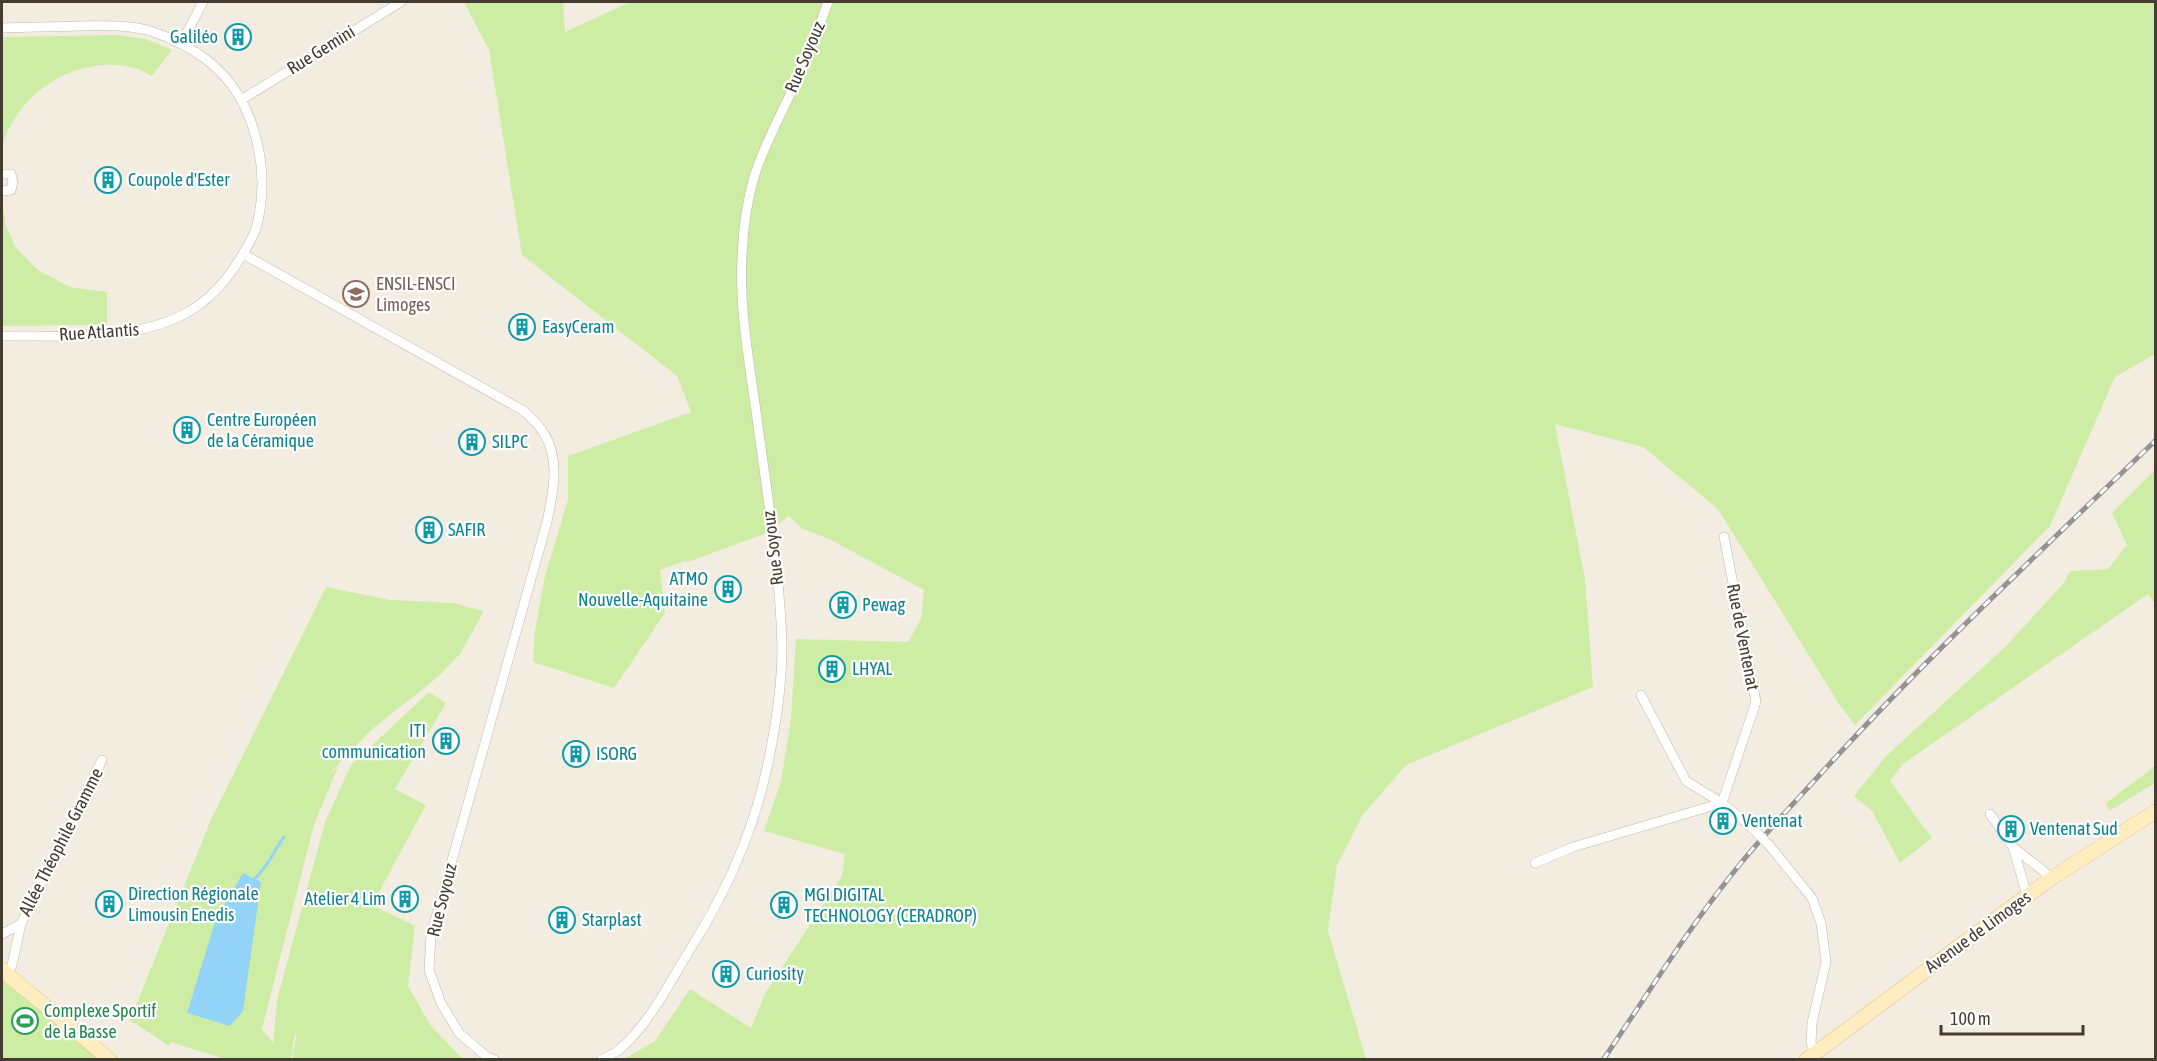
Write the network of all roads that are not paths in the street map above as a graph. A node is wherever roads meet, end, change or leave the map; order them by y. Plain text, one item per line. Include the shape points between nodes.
1 (203, 2) edge
2 (401, 2) edge
3 (828, 2) edge
4 (2, 28) edge
5 (181, 44) junction
6 (241, 100) junction
7 (2, 174) edge
8 (2, 191) edge
9 (243, 254) junction
10 (2, 336) edge
11 (1724, 537) dead end
12 (1641, 695) dead end
13 (102, 760) dead end
14 (1722, 803) junction
15 (2156, 811) edge
16 (1989, 814) dead end
17 (2013, 847) junction
18 (1535, 863) dead end
19 (2052, 878) junction
20 (2027, 896) junction
21 (21, 924) junction
22 (2, 934) edge
23 (4, 972) edge
24 (1810, 1056) edge
25 (110, 1059) edge
26 (495, 1059) edge
27 (601, 1059) edge

1 - 5 street
2 - 6 street, Rue Gemini
3 - 27 street, Rue Soyouz via 754,175 742,257 743,315 771,528 782,648 769,763 740,858 711,918 634,1033 620,1050
4 - 5 street, Rue Atlantis via 127,26
5 - 6 street, Rue Atlantis via 209,62
6 - 9 street, Rue Atlantis via 261,156 262,178 257,226
7 - 8 street via 11,174 13,182 11,190
9 - 10 street, Rue Atlantis via 209,297 191,311 148,329 109,335
9 - 26 street, Rue Soyouz via 524,411 543,432 551,453 556,479 547,522 431,935 429,970 441,1003 459,1033
11 - 14 street, Rue de Ventenat via 1756,702
12 - 14 street via 1686,781
13 - 21 street, Allée Théophile Gramme
14 - 18 street via 1573,847
14 - 24 street, bridge via 1769,845 1812,898 1821,923 1826,962 1812,1023
15 - 19 main road, Avenue de Limoges
16 - 17 street
17 - 19 street
17 - 20 street
19 - 20 main road, Avenue de Limoges
20 - 24 main road, Avenue de Limoges
21 - 22 street, Allée Théophile Gramme
21 - 23 street, Allée Théophile Gramme via 12,965
23 - 25 main road

